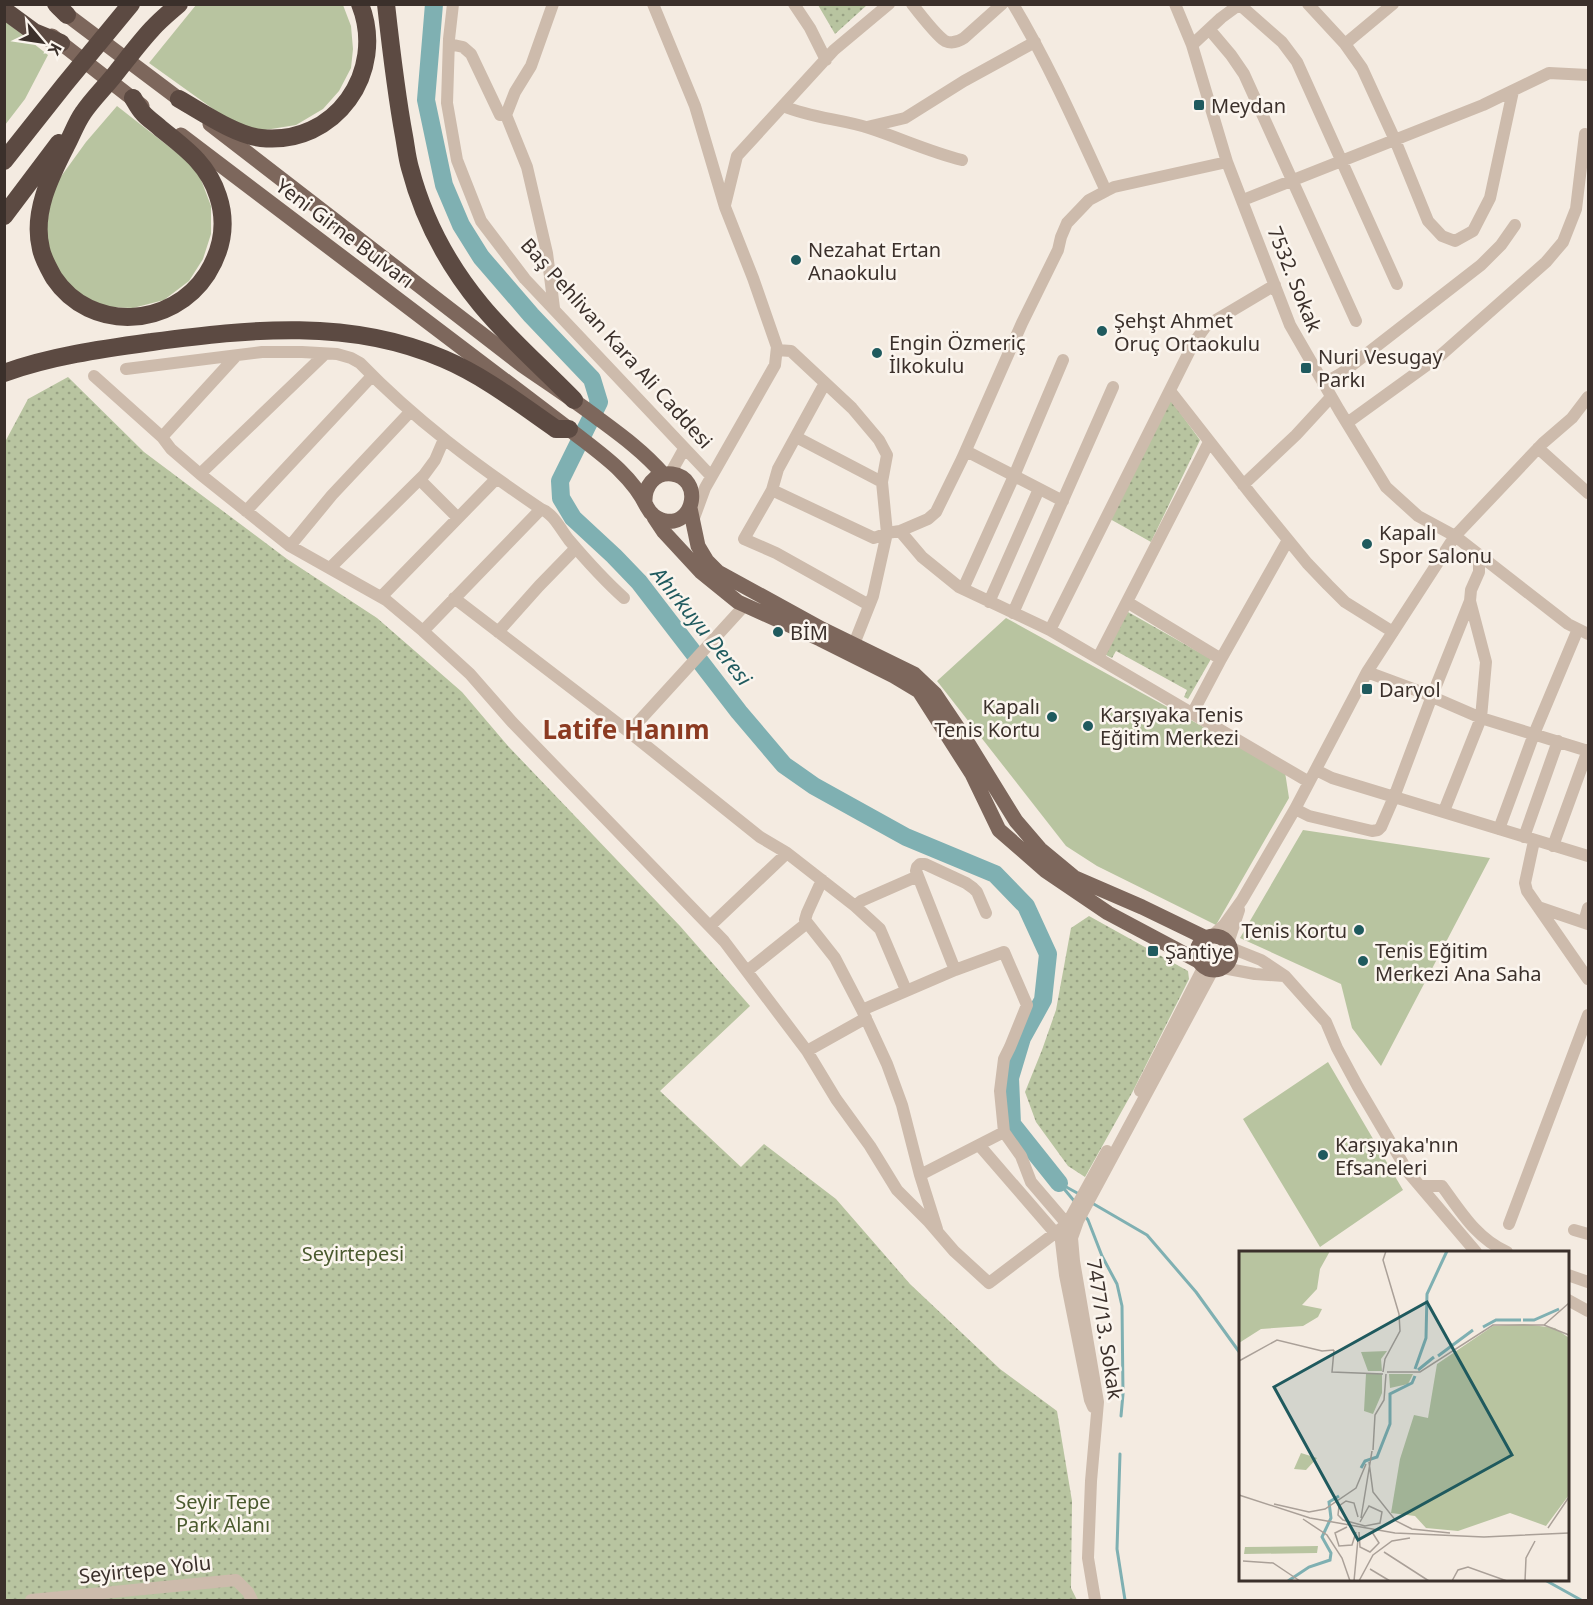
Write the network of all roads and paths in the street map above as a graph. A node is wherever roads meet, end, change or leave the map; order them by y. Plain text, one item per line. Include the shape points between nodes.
1 (12, 4) edge
2 (173, 4) edge
3 (179, 4) edge
4 (360, 4) edge
5 (386, 4) edge
6 (453, 4) edge
7 (553, 4) edge
8 (653, 4) edge
9 (794, 4) edge
10 (889, 4) edge
11 (912, 4) edge
12 (1002, 4) edge
13 (1013, 4) edge
14 (1175, 4) edge
15 (1308, 4) edge
16 (1393, 4) edge
17 (130, 5) edge
18 (1240, 5) edge
19 (59, 8) edge
20 (4, 10) edge
21 (153, 27) junction
22 (1209, 29) junction
23 (1035, 42) junction
24 (61, 44) junction
25 (449, 44) junction
26 (1345, 44) junction
27 (1192, 45) junction
28 (826, 60) junction
29 (1588, 75) edge
30 (66, 84) junction
31 (1513, 91) junction
32 (133, 98) junction
33 (179, 99) junction
34 (783, 106) junction
35 (82, 114) junction
36 (506, 115) junction
37 (867, 127) junction
38 (1585, 134) dead end
39 (1395, 140) junction
40 (4, 145) edge
41 (962, 160) dead end
42 (4, 161) edge
43 (1342, 161) junction
44 (1227, 162) junction
45 (1291, 181) junction
46 (1106, 191) junction
47 (1243, 201) junction
48 (725, 207) junction
49 (4, 216) edge
50 (1515, 225) dead end
51 (1397, 284) dead end
52 (1275, 285) junction
53 (554, 308) junction
54 (1356, 321) dead end
55 (777, 350) junction
56 (325, 354) junction
57 (236, 356) junction
58 (1063, 360) dead end
59 (126, 369) dead end
60 (4, 373) edge
61 (94, 376) dead end
62 (372, 376) junction
63 (825, 383) junction
64 (1323, 384) junction
65 (1113, 387) dead end
66 (1170, 391) junction
67 (1331, 397) junction
68 (1588, 397) edge
69 (580, 404) junction
70 (410, 412) junction
71 (1347, 423) junction
72 (569, 429) junction
73 (796, 436) junction
74 (162, 437) junction
75 (444, 439) junction
76 (1209, 442) junction
77 (1538, 448) junction
78 (684, 449) junction
79 (966, 451) junction
80 (200, 474) junction
81 (667, 474) junction
82 (711, 476) junction
83 (1014, 476) junction
84 (496, 478) junction
85 (420, 480) junction
86 (882, 482) junction
87 (1243, 485) junction
88 (1039, 489) junction
89 (772, 490) junction
90 (1588, 494) edge
91 (1063, 501) junction
92 (645, 503) junction
93 (693, 508) junction
94 (541, 509) junction
95 (246, 512) junction
96 (654, 517) junction
97 (458, 518) junction
98 (900, 531) junction
99 (887, 533) junction
100 (1455, 536) junction
101 (1288, 540) junction
102 (291, 546) junction
103 (576, 548) junction
104 (330, 568) junction
105 (963, 589) junction
106 (381, 597) junction
107 (454, 598) junction
108 (624, 598) dead end
109 (1470, 601) junction
110 (989, 602) junction
111 (1126, 602) junction
112 (745, 605) junction
113 (869, 605) junction
114 (1013, 613) junction
115 (1050, 630) junction
116 (423, 631) junction
117 (498, 632) junction
118 (1393, 632) junction
119 (1583, 632) edge
120 (854, 644) junction
121 (1098, 658) junction
122 (1221, 659) junction
123 (1367, 672) junction
124 (1432, 696) junction
125 (1192, 714) junction
126 (1481, 718) junction
127 (628, 732) junction
128 (1534, 734) junction
129 (1558, 741) junction
130 (1588, 750) edge
131 (1316, 770) junction
132 (1309, 782) junction
133 (1394, 797) junction
134 (1295, 809) junction
135 (1444, 811) junction
136 (1498, 829) junction
137 (1529, 839) junction
138 (1553, 846) junction
139 (787, 853) junction
140 (1588, 856) edge
141 (918, 876) junction
142 (822, 880) junction
143 (1242, 900) junction
144 (855, 906) junction
145 (1538, 907) junction
146 (1588, 908) edge
147 (986, 913) dead end
148 (807, 923) junction
149 (1586, 923) edge
150 (710, 926) junction
151 (1209, 937) junction
152 (1229, 945) junction
153 (1210, 967) junction
154 (955, 970) junction
155 (747, 971) junction
156 (1285, 976) junction
157 (1588, 978) edge
158 (906, 990) junction
159 (864, 1014) junction
160 (1588, 1015) edge
161 (807, 1051) junction
162 (1004, 1132) junction
163 (979, 1145) junction
164 (920, 1175) junction
165 (1420, 1186) junction
166 (1073, 1220) junction
167 (1509, 1224) dead end
168 (1574, 1230) dead end
169 (939, 1233) junction
170 (1056, 1234) junction
171 (1588, 1234) edge
172 (1475, 1251) edge
173 (1505, 1251) edge
174 (1569, 1275) edge
175 (1588, 1282) edge
176 (1569, 1301) edge
177 (1588, 1311) edge
178 (31, 1600) edge
179 (252, 1600) edge
180 (1095, 1600) edge

1 - 24 main road, Yeni Girne Bulvarı
2 - 21 highway
3 - 21 highway
4 - 33 highway via 369,41 364,72 350,100 333,117 310,131 280,139 258,138
5 - 69 highway via 410,168 438,240 481,305
6 - 25 street, Baş Pehlivan Kara Ali Caddesi
7 - 36 street via 531,66
8 - 48 street via 695,106
9 - 28 street
10 - 28 street
11 - 12 street via 943,40 951,42 960,41
13 - 23 street
14 - 27 street, 7532. Sokak
15 - 26 street
16 - 26 street
17 - 30 highway
18 - 22 street
18 - 43 street via 1282,42 1297,62
19 - 33 main road, Yeni Girne Bulvarı
20 - 24 highway via 34,32
21 - 35 highway
22 - 27 street
22 - 45 street via 1244,74
23 - 37 street via 905,118
23 - 46 street
24 - 32 main road, Yeni Girne Bulvarı
25 - 36 street via 463,47 471,54 500,115
25 - 53 street, Baş Pehlivan Kara Ali Caddesi via 447,103 457,160 481,221 525,279
26 - 39 street via 1362,68
27 - 44 street, 7532. Sokak
28 - 34 street
29 - 31 street via 1549,73
30 - 40 highway via 40,103
30 - 42 highway
31 - 39 street
31 - 39 street via 1490,198 1473,231 1455,241 1442,236 1428,220
32 - 35 highway via 144,114 207,171 223,217 214,262 199,285 166,309 135,317 90,310 63,290 48,269 41,249 39,211
32 - 72 main road, Yeni Girne Bulvarı
33 - 69 main road, Yeni Girne Bulvarı via 522,365
34 - 37 street
34 - 48 street via 737,156
35 - 49 highway
36 - 53 street via 527,166 547,253
37 - 41 street
38 - 71 street via 1576,209 1563,242 1546,262 1441,355
39 - 43 street
43 - 45 street
43 - 51 street
44 - 46 street
44 - 47 street, 7532. Sokak
45 - 47 street
45 - 54 street
46 - 79 street via 1089,200 1067,223
47 - 52 street, 7532. Sokak
48 - 55 street
50 - 64 street via 1481,265 1352,366
52 - 64 street, 7532. Sokak via 1290,325
52 - 66 street via 1206,326
53 - 78 street, Baş Pehlivan Kara Ali Caddesi
55 - 63 street via 791,351
55 - 82 street via 775,365
56 - 57 street via 262,352
56 - 62 street via 351,358
56 - 80 street
57 - 59 street
57 - 74 street
58 - 83 street
60 - 72 highway via 32,363 115,347 203,335 279,330 353,333 443,359 476,375 556,429
61 - 74 street
62 - 70 street
62 - 95 street
63 - 73 street
63 - 86 street via 879,440 887,456
64 - 67 street, 7532. Sokak
65 - 91 street
66 - 76 street
66 - 115 street
67 - 71 street, 7532. Sokak
67 - 87 street
68 - 77 street via 1572,418
69 - 81 main road, Yeni Girne Bulvarı
70 - 75 street
70 - 102 street via 332,495
71 - 100 street, 7532. Sokak via 1386,487 1418,516
72 - 92 main road, Yeni Girne Bulvarı via 621,470
73 - 86 street
73 - 89 street via 778,469
74 - 80 street
75 - 84 street
75 - 85 street
76 - 87 street
76 - 111 street
77 - 90 street
77 - 100 street
78 - 81 street
78 - 82 street, Baş Pehlivan Kara Ali Caddesi
79 - 83 street
79 - 98 street via 936,512
80 - 95 street
81 - 92 main road via 651,482
81 - 93 main road via 683,478 688,484
82 - 93 street, Baş Pehlivan Kara Ali Caddesi
83 - 88 street
83 - 105 street
84 - 94 street
84 - 97 street
85 - 97 street
85 - 104 street
86 - 99 street
87 - 101 street
88 - 91 street
88 - 110 street
89 - 99 street via 874,538
89 - 113 street via 744,538
91 - 114 street
92 - 96 main road
93 - 96 main road via 670,521
93 - 120 main road via 698,546 718,572
94 - 103 street via 547,511
94 - 107 street
95 - 102 street
96 - 112 main road via 701,572
97 - 106 street
98 - 99 street
98 - 105 street via 922,557
99 - 113 street
100 - 109 street via 1479,561
100 - 118 street
100 - 119 street, 7532. Sokak
101 - 118 street via 1345,602
101 - 122 street
102 - 104 street
103 - 108 street
103 - 117 street
104 - 106 street
105 - 110 street
106 - 116 street
107 - 116 street
107 - 117 street
109 - 124 street
109 - 126 street via 1486,662
110 - 114 street
111 - 121 street
111 - 122 street
112 - 127 street
112 - 153 main road via 919,691 972,774 999,830 1046,872 1108,913
113 - 120 street
114 - 115 street
115 - 121 street
116 - 150 street via 470,674
117 - 127 street
118 - 123 street
119 - 128 street
120 - 151 main road via 914,674 935,694 1016,821 1040,849 1075,878
121 - 125 street
122 - 125 street
123 - 124 street
123 - 131 street
124 - 126 street
124 - 133 street
125 - 132 street
126 - 128 street
126 - 135 street
127 - 139 street via 760,837
128 - 129 street
128 - 136 street
129 - 130 street
129 - 137 street
130 - 138 street
131 - 132 street
131 - 133 street
132 - 134 street
133 - 134 street via 1381,827 1375,831 1309,816
133 - 135 street
134 - 143 street
135 - 136 street
136 - 137 street
137 - 138 street
137 - 145 street via 1525,883
138 - 140 street
139 - 142 street
139 - 150 street
141 - 144 street
141 - 147 street via 917,867 923,863 966,883 977,892
141 - 154 street
142 - 144 street
142 - 148 street via 805,916
143 - 151 street via 1224,925
143 - 152 street
144 - 158 street via 880,929
145 - 149 street
145 - 157 street
146 - 149 street
148 - 155 street
148 - 159 street via 836,958
150 - 155 street
151 - 152 main road via 1223,939
151 - 153 main road via 1199,947 1198,958
152 - 153 main road via 1230,960
152 - 156 street
153 - 156 street
153 - 166 street, 7477/13. Sokak
154 - 158 street
154 - 162 street via 1004,952 1027,1005 1004,1059 1000,1091
155 - 161 street
156 - 165 street via 1326,1022 1358,1087
158 - 159 street
159 - 161 street
159 - 164 street via 902,1105
160 - 167 street
161 - 169 street via 897,1190
162 - 163 street
162 - 166 street via 1021,1156 1031,1182
163 - 164 street
163 - 170 street
164 - 169 street
165 - 172 street
165 - 173 street via 1442,1186 1478,1233
166 - 170 street
166 - 180 street, 7477/13. Sokak via 1074,1261 1098,1402 1088,1558
168 - 171 street
169 - 170 street via 990,1283
174 - 175 street
176 - 177 street
178 - 179 street, Seyirtepe Yolu via 236,1580

